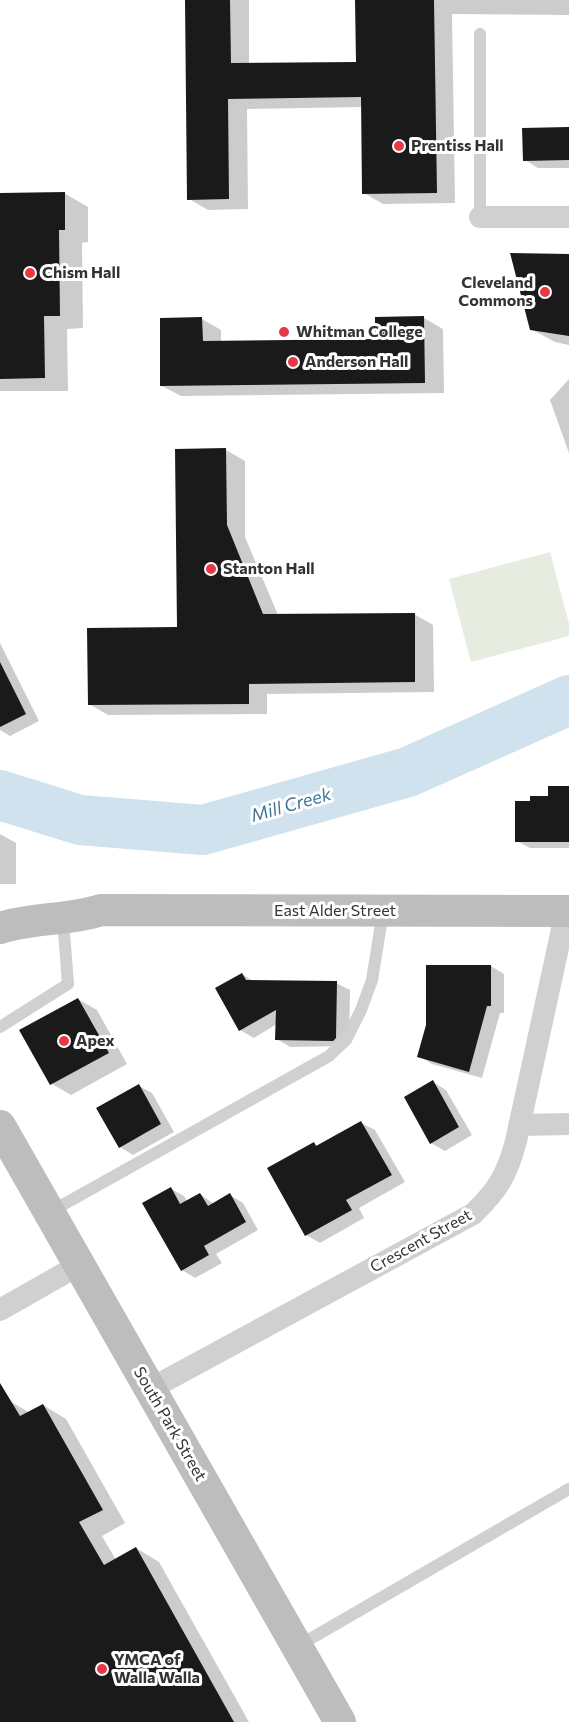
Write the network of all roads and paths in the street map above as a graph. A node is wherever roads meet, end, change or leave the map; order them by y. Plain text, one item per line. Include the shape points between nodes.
1 (480, 34) dead end
2 (480, 217) joint
3 (569, 217) edge
4 (0, 907) edge
5 (101, 910) junction
6 (383, 911) junction
7 (567, 911) edge
8 (63, 918) junction
9 (0, 928) edge
10 (0, 1027) edge
11 (569, 1124) edge
12 (519, 1125) junction
13 (0, 1126) edge
14 (49, 1212) junction
15 (80, 1266) junction
16 (0, 1310) edge
17 (150, 1389) junction
18 (569, 1489) edge
19 (297, 1647) junction
20 (340, 1722) edge

1 - 2 lane
2 - 3 street
4 - 5 main road, East Alder Street via 80,898
5 - 6 main road, East Alder Street
5 - 8 main road, East Alder Street
6 - 7 main road, East Alder Street
6 - 14 lane via 372,980 346,1040 329,1056
7 - 12 street, Crescent Street
8 - 9 main road, East Alder Street
8 - 10 lane via 68,984
11 - 12 street
12 - 17 street, Crescent Street via 507,1172 493,1195 473,1214
13 - 14 main road, South Park Street
14 - 15 main road, South Park Street
15 - 16 street
15 - 17 main road, South Park Street
17 - 19 main road, South Park Street
18 - 19 lane
19 - 20 main road, South Park Street

